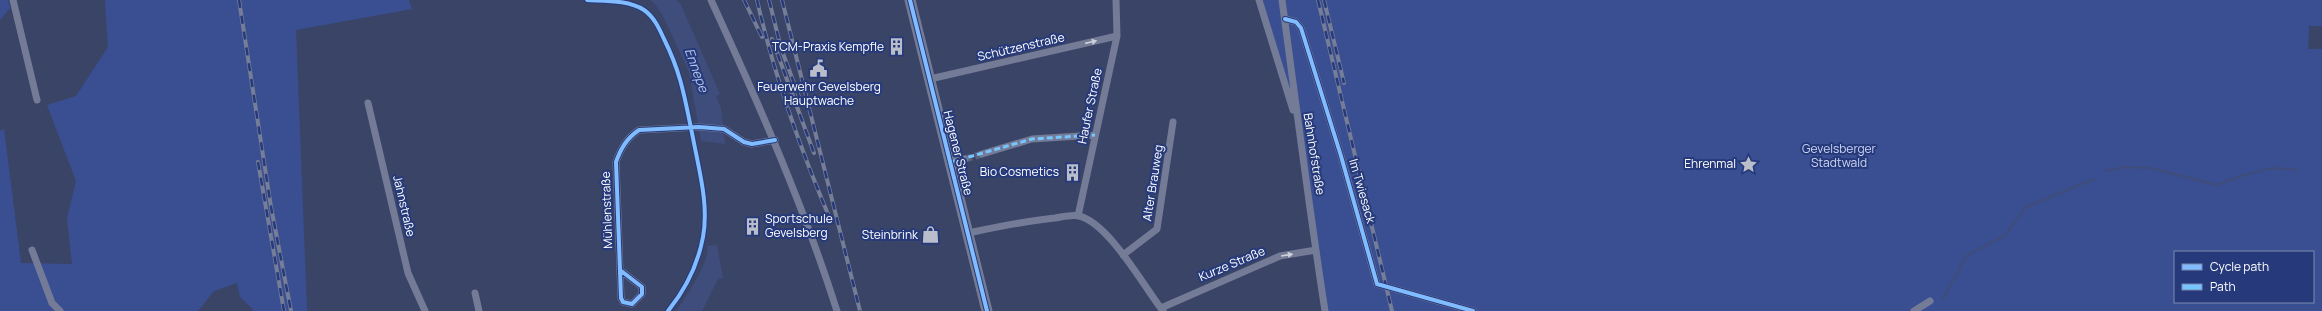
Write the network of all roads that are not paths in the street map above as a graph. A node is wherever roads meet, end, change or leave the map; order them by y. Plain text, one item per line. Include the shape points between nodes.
1 (13, 0) edge
2 (711, 0) edge
3 (910, 0) edge
4 (1116, 0) edge
5 (1259, 0) edge
6 (1282, 0) edge
7 (1284, 19) junction
8 (1117, 36) junction
9 (930, 79) junction
10 (37, 100) dead end
11 (368, 102) dead end
12 (1173, 122) dead end
13 (1298, 130) junction
14 (1095, 135) junction
15 (775, 140) junction
16 (982, 154) tunnel mouth
17 (965, 158) tunnel mouth
18 (951, 162) junction
19 (1078, 216) junction
20 (968, 233) junction
21 (32, 250) dead end
22 (1316, 250) junction
23 (1123, 255) junction
24 (620, 270) junction
25 (475, 293) dead end
26 (1930, 301) dead end
27 (1162, 309) edge
28 (60, 311) edge
29 (425, 311) edge
30 (479, 311) edge
31 (837, 311) edge
32 (987, 311) edge
33 (1325, 311) edge
34 (1473, 311) edge
35 (1914, 311) edge

1 - 10 street
2 - 15 street
3 - 9 main road, Hagener Straße
4 - 8 street, Haufer Straße
5 - 13 street
6 - 7 street, Bahnhofstraße
7 - 13 street, Bahnhofstraße
7 - 34 street, Im Twiesack via 1296,22 1301,28 1377,284
9 -> 8 street, Schützenstraße
8 - 14 street, Haufer Straße
9 - 18 main road, Hagener Straße
11 - 29 street, Jahnstraße via 408,273
12 - 23 street, Alter Brauweg via 1157,229
13 - 22 street, Bahnhofstraße
14 - 16 street via 1032,139
14 - 19 street, Haufer Straße
15 - 24 street, Mühlenstraße via 752,144 724,129 699,127 639,130 631,135 622,147 616,162
15 - 31 street
17 - 18 street
18 - 20 main road, Hagener Straße
19 - 20 street via 1018,222
19 - 23 street via 1099,228
20 - 32 main road, Hagener Straße
21 - 28 street via 52,303
27 -> 22 street, Kurze Straße via 1280,256
22 - 33 street, Bahnhofstraße
23 - 27 street
24 - 24 street, Mühlenstraße via 621,298 623,302 632,304 642,294 642,287
25 - 30 street
26 - 35 street

